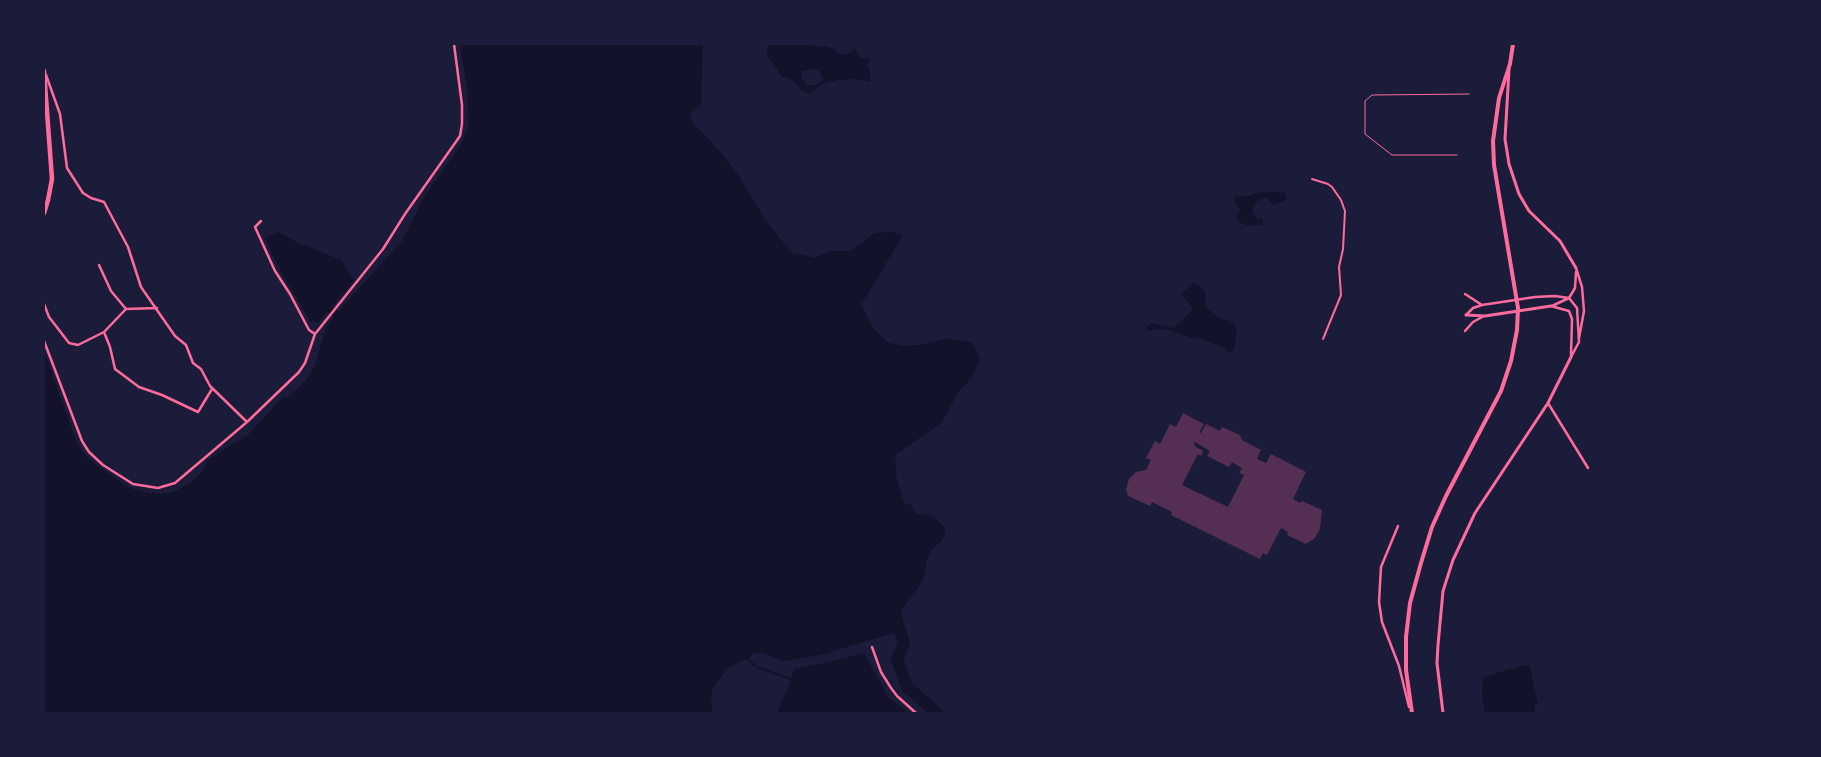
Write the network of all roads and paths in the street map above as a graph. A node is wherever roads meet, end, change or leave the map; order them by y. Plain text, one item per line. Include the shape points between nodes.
1 (454, 44) edge
2 (1513, 44) edge
3 (1510, 64) junction
4 (44, 70) edge
5 (1469, 94) dead end
6 (1457, 155) dead end
7 (1312, 179) dead end
8 (44, 213) edge
9 (261, 221) dead end
10 (99, 265) dead end
11 (1576, 268) junction
12 (1465, 294) dead end
13 (1569, 298) junction
14 (44, 304) edge
15 (1482, 305) junction
16 (1551, 306) junction
17 (157, 308) junction
18 (126, 309) junction
19 (1466, 315) joint
20 (1485, 316) junction
21 (1466, 331) dead end
22 (104, 332) junction
23 (315, 334) junction
24 (1323, 340) dead end
25 (44, 341) edge
26 (1579, 342) junction
27 (1571, 356) junction
28 (212, 388) junction
29 (1548, 403) junction
30 (246, 422) junction
31 (1588, 468) dead end
32 (1398, 526) dead end
33 (872, 648) dead end
34 (916, 713) edge
35 (1411, 713) edge
36 (1443, 713) edge

1 - 23 street via 462,105 460,136 383,249
2 - 3 main road
3 - 11 street via 1505,139 1509,164 1519,194 1529,211 1560,241
3 - 35 main road via 1494,121 1494,157 1518,308 1517,330 1501,391 1442,504 1421,563 1410,603 1406,637
4 - 8 main road via 52,179
4 - 17 street via 60,114 67,168 84,193 104,202 128,247 141,287
5 - 6 lane via 1372,95 1365,101 1365,134 1392,155
7 - 24 street via 1332,187 1345,211 1339,267 1341,295
9 - 23 street via 255,227 275,271 309,330
10 - 18 street via 111,292
11 - 13 street via 1576,288
11 - 26 street via 1584,311
12 - 15 street
13 - 15 street via 1534,297
13 - 16 street
13 - 26 street via 1577,308
14 - 22 street via 49,317 69,343 78,345
15 - 19 street
16 - 20 street
16 - 27 street via 1568,311 1572,320
17 - 18 street
17 - 28 street via 175,336 186,345 193,363 201,369
18 - 22 street
19 - 20 street
20 - 21 street via 1473,322
22 - 28 street via 115,369 139,387 198,412
23 - 30 street via 302,368
25 - 30 street via 86,448 103,465 133,484 158,488 175,483
26 - 27 street
27 - 29 street
28 - 30 street
29 - 31 street
29 - 36 street via 1475,513 1453,560 1443,590 1437,663
32 - 35 street via 1381,567 1379,602 1382,622 1399,666
33 - 34 street via 891,688

